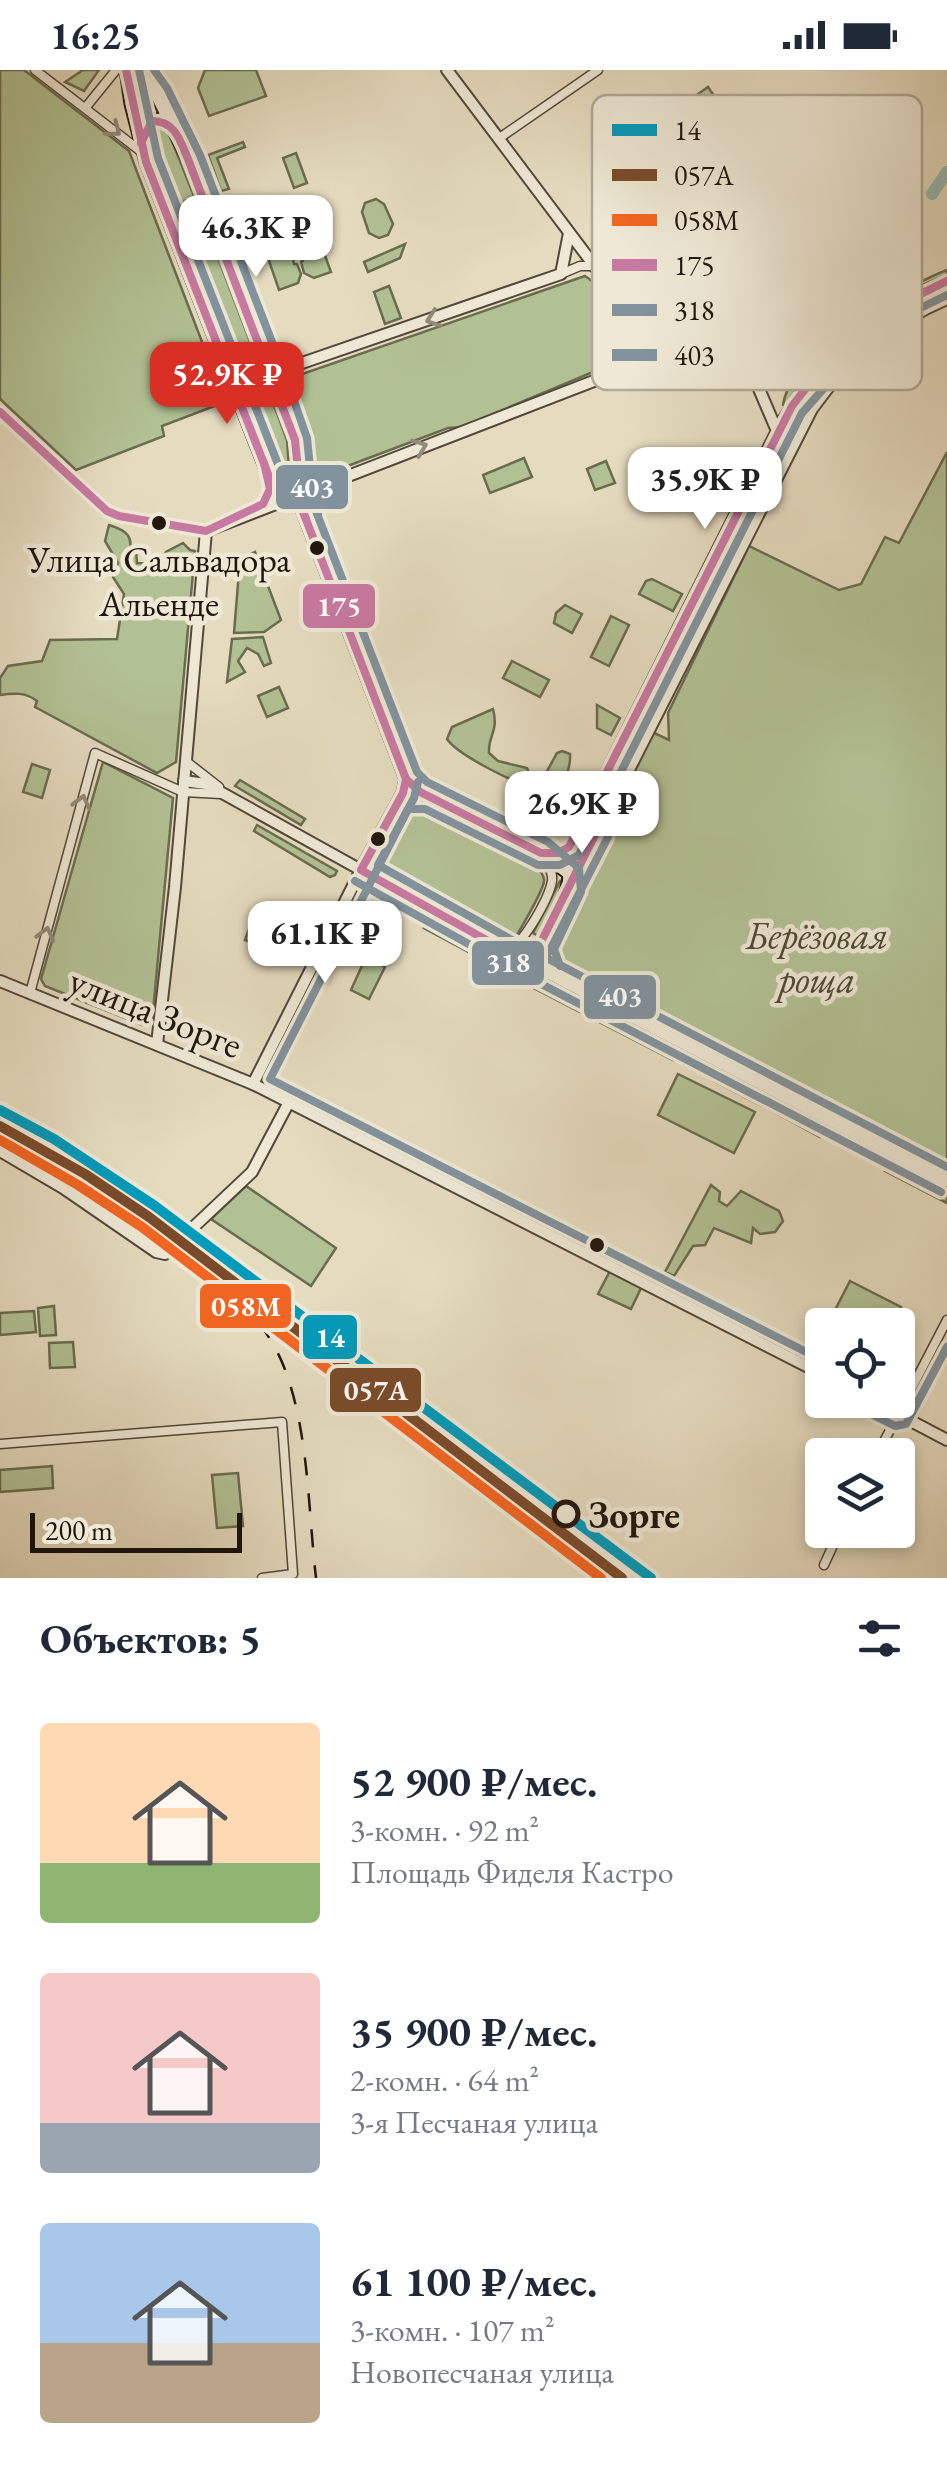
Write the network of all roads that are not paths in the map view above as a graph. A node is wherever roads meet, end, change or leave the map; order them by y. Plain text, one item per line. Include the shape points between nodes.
1 (35, 70) edge
2 (116, 70) edge
3 (126, 70) edge
4 (138, 70) edge
5 (157, 70) edge
6 (447, 70) edge
7 (598, 70) edge
8 (156, 94) junction
9 (86, 107) junction
10 (175, 130) junction
11 (498, 139) junction
12 (142, 148) junction
13 (569, 232) junction
14 (592, 263) edge
15 (592, 266) edge
16 (560, 274) junction
17 (947, 281) edge
18 (922, 292) edge
19 (947, 299) edge
20 (922, 312) edge
21 (272, 380) junction
22 (592, 381) edge
23 (759, 390) edge
24 (804, 390) edge
25 (828, 390) edge
26 (238, 395) junction
27 (793, 405) junction
28 (766, 406) junction
29 (0, 412) edge
30 (803, 426) junction
31 (780, 436) junction
32 (784, 460) junction
33 (270, 479) junction
34 (296, 495) junction
35 (258, 509) junction
36 (206, 532) junction
37 (185, 756) junction
38 (406, 779) junction
39 (183, 787) junction
40 (225, 794) junction
41 (428, 796) junction
42 (399, 800) junction
43 (541, 854) junction
44 (361, 870) junction
45 (569, 888) junction
46 (526, 933) junction
47 (542, 941) junction
48 (529, 951) junction
49 (506, 952) junction
50 (549, 972) junction
51 (0, 980) edge
52 (30, 992) junction
53 (157, 1044) junction
54 (253, 1084) junction
55 (289, 1102) junction
56 (0, 1151) edge
57 (947, 1181) edge
58 (947, 1320) edge
59 (805, 1365) edge
60 (915, 1381) edge
61 (906, 1418) edge
62 (947, 1440) edge
63 (0, 1444) edge
64 (832, 1548) edge
65 (824, 1565) dead end
66 (262, 1578) edge

1 - 9 street
2 - 9 street
3 - 12 main road
4 - 8 main road
5 - 8 street
6 - 11 street
7 - 11 street
8 - 10 main road
9 -> 12 street
10 - 12 main road via 154,120
10 - 21 main road
11 - 13 street
12 - 26 main road
13 - 14 street
13 - 16 street
15 - 16 street
16 -> 21 street
17 - 18 street
19 - 20 street
21 - 26 main road via 243,385
21 - 34 main road via 294,440
34 -> 22 street
23 - 28 street
24 - 27 street
25 - 30 street
26 - 33 main road
27 - 28 street via 779,414
27 - 31 street
28 - 31 street
29 - 36 street via 108,511
30 - 31 street
30 - 32 street
31 - 32 street
31 - 43 street via 568,847
32 - 45 street
33 - 34 main road
33 - 35 street
34 - 35 street
34 - 38 main road
35 - 36 street
36 - 37 street
37 - 39 street
37 - 40 street
38 - 41 main road
38 - 42 main road
39 - 40 street via 199,782
52 -> 39 street via 95,753
39 - 53 street
40 - 44 street
41 - 42 main road
41 - 43 main road
42 - 44 main road
43 - 45 main road via 567,870
43 - 46 street via 552,884
44 - 49 main road
44 - 54 street
45 - 47 main road
46 - 48 street
46 - 49 street
47 - 48 main road
47 - 50 main road
48 - 49 main road
48 - 50 street
49 - 50 main road
50 - 57 main road
51 - 52 street, улица Зорге
52 - 53 street, улица Зорге
53 - 54 street, улица Зорге
54 - 55 street, улица Зорге
55 - 56 street via 252,1172 165,1254
55 - 59 street, улица Зорге
58 - 60 street
61 - 62 street
63 - 66 street via 282,1422 293,1574
64 - 65 street

